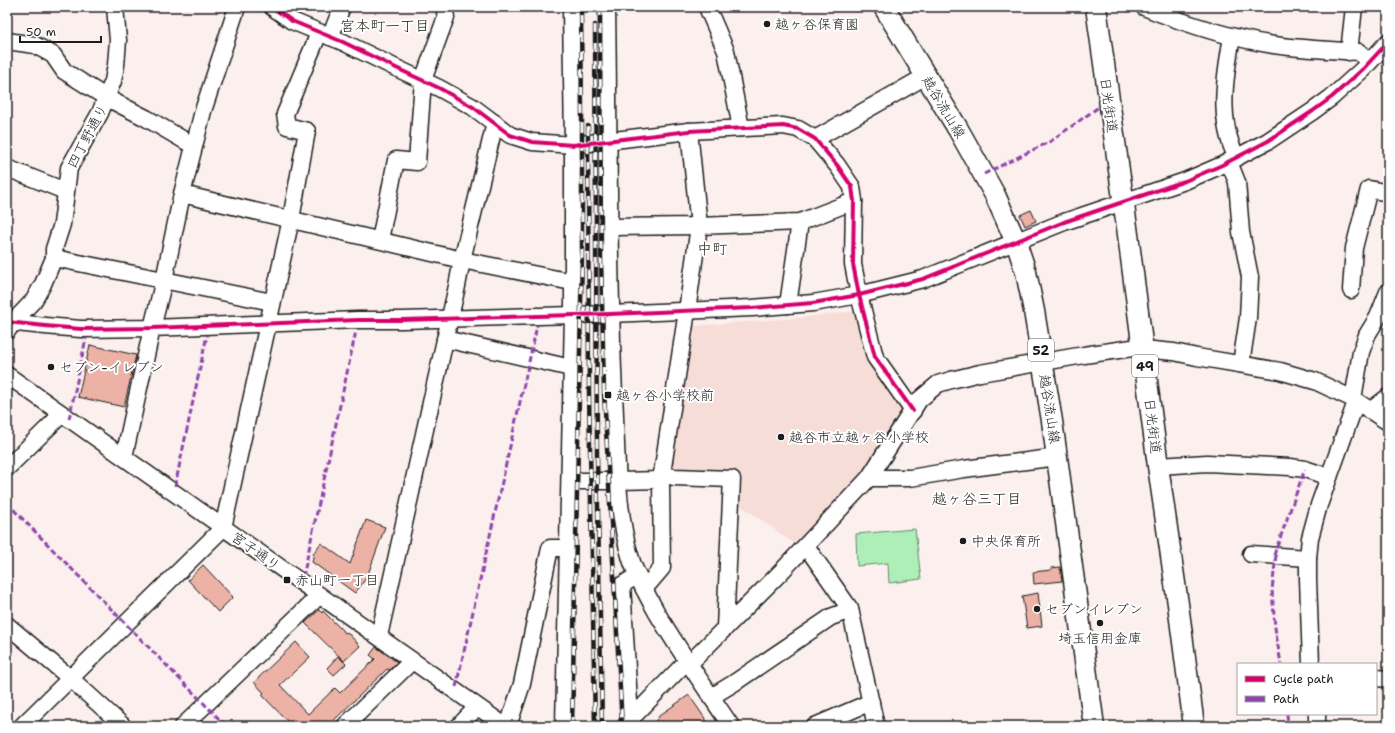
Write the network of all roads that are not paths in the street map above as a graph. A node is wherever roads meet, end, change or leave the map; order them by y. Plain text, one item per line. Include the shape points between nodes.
1 (115, 7) edge
2 (237, 7) edge
3 (272, 7) edge
4 (342, 7) edge
5 (444, 7) edge
6 (571, 7) edge
7 (607, 7) edge
8 (707, 7) edge
9 (884, 7) edge
10 (1096, 7) edge
11 (1144, 7) edge
12 (1354, 7) edge
13 (324, 35) junction
14 (1232, 36) junction
15 (7, 41) edge
16 (1387, 44) edge
17 (1349, 52) junction
18 (1369, 62) junction
19 (926, 76) junction
20 (423, 80) junction
21 (107, 98) junction
22 (495, 123) junction
23 (741, 128) junction
24 (689, 131) junction
25 (815, 139) junction
26 (608, 140) junction
27 (574, 145) junction
28 (194, 146) junction
29 (1233, 160) junction
30 (7, 168) edge
31 (65, 191) junction
32 (182, 194) junction
33 (1388, 194) edge
34 (854, 201) junction
35 (1123, 202) junction
36 (291, 219) junction
37 (800, 222) junction
38 (699, 226) junction
39 (608, 227) junction
40 (380, 240) junction
41 (1016, 242) junction
42 (54, 258) junction
43 (462, 260) junction
44 (164, 280) junction
45 (572, 282) junction
46 (1351, 290) dead end
47 (1388, 292) edge
48 (859, 295) junction
49 (272, 302) junction
50 (788, 305) junction
51 (1384, 310) edge
52 (687, 311) junction
53 (610, 314) junction
54 (573, 315) junction
55 (450, 318) junction
56 (268, 324) junction
57 (8, 325) edge
58 (152, 328) junction
59 (445, 339) junction
60 (1143, 349) junction
61 (1043, 362) junction
62 (1241, 364) junction
63 (571, 368) junction
64 (7, 375) edge
65 (1388, 397) edge
66 (1354, 400) junction
67 (913, 411) junction
68 (1370, 411) junction
69 (62, 414) junction
70 (1388, 422) edge
71 (124, 457) junction
72 (1058, 457) junction
73 (1158, 466) junction
74 (7, 468) edge
75 (661, 477) junction
76 (1329, 477) junction
77 (869, 478) junction
78 (570, 481) junction
79 (619, 481) junction
80 (222, 528) junction
81 (806, 546) junction
82 (568, 548) junction
83 (1252, 554) dead end
84 (1308, 558) junction
85 (641, 582) junction
86 (319, 596) junction
87 (850, 610) junction
88 (7, 625) edge
89 (725, 628) junction
90 (378, 636) junction
91 (412, 661) junction
92 (688, 662) junction
93 (1311, 663) edge
94 (70, 678) junction
95 (1377, 678) edge
96 (1388, 679) edge
97 (711, 697) junction
98 (871, 702) junction
99 (477, 707) junction
100 (1317, 715) edge
101 (633, 720) edge
102 (22, 726) edge
103 (123, 726) edge
104 (183, 726) edge
105 (345, 726) edge
106 (459, 726) edge
107 (506, 726) edge
108 (564, 726) edge
109 (731, 726) edge
110 (815, 726) edge
111 (876, 726) edge
112 (1094, 726) edge
113 (1194, 726) edge
114 (1317, 726) edge

1 - 21 street, 四丁野通り via 118,40 116,65
2 - 28 street
3 - 13 street via 292,21
4 - 13 street
5 - 20 street via 446,17
6 - 27 street
7 - 26 street
8 - 23 street via 726,51
9 - 19 main road, 越谷流山線 / 52
10 - 35 main road, 日光街道 / 49
11 - 14 street via 1204,29
12 - 17 street
13 - 20 street
13 - 36 street via 285,114 287,126 307,131
14 - 17 street via 1274,45
14 - 29 street via 1224,87 1225,112
15 - 21 street via 35,45 54,55 64,72
16 - 18 street
17 - 18 street via 1359,52
18 - 29 street via 1313,112
19 - 25 street
19 - 41 main road, 越谷流山線 / 52 via 995,195
20 - 22 street via 473,107
20 - 40 street via 417,162 396,160
21 - 28 street
21 - 31 street, 四丁野通り via 69,168
22 - 27 street via 510,135 532,142
22 - 43 street
23 - 24 street
23 - 25 street via 783,126 798,129
24 - 26 street
24 - 38 street
25 - 34 street via 838,165 852,187
26 - 27 street
26 - 39 street
27 - 45 street
28 - 32 street
29 - 35 street via 1185,181
29 - 62 street via 1241,232 1250,277 1248,318
30 - 31 street
31 - 42 street, 四丁野通り via 65,208
32 - 36 street
32 - 44 street
33 - 46 street via 1369,189 1354,248
34 - 37 street
34 - 48 street via 853,264
35 - 41 street
35 - 60 main road, 日光街道 / 49
36 - 40 street
36 - 49 street
37 - 38 street
37 - 50 street
38 - 39 street
38 - 52 street
39 - 53 street
40 - 43 street
41 - 48 street via 923,279
41 - 61 main road, 越谷流山線 / 52 via 1028,283
42 - 44 street
42 - 57 street, 四丁野通り via 34,300
43 - 45 street
43 - 55 street
44 - 49 street
44 - 58 street
45 - 54 street
47 - 51 street
48 - 50 street
48 - 67 street via 875,357
49 - 56 street
50 - 52 street
51 - 66 street via 1367,335 1361,352
52 - 53 street
52 - 75 street
53 - 54 street
53 - 79 street
54 - 55 street
54 - 63 street
55 - 56 street
55 - 59 street
56 - 58 street
56 - 80 street
57 - 58 street via 81,329
58 - 71 street
59 - 63 street
59 - 90 street
60 - 61 street via 1132,348
60 - 62 street
60 - 73 main road, 日光街道 / 49
61 - 67 street via 980,373 938,384 919,400
61 - 72 main road, 越谷流山線 / 52
62 - 66 street via 1301,376
63 - 78 street
64 - 69 street, 宮子通り
65 - 68 street
66 - 68 street
66 - 76 street
67 - 77 street
68 - 70 street
69 - 71 street, 宮子通り
69 - 74 street
71 - 80 street, 宮子通り
72 - 77 street via 910,478
72 - 112 main road, 越谷流山線 / 52
73 - 76 street via 1207,463 1258,465 1305,469
73 - 113 main road, 日光街道 / 49
75 - 79 street
75 - 85 street via 662,568
75 - 89 street via 732,479
76 - 84 street via 1310,538
77 - 81 street
78 - 79 street
78 - 82 street
79 - 85 street via 626,540
80 - 86 street, 宮子通り
80 - 94 street
81 - 87 street
81 - 89 street
82 - 107 street via 550,548 522,684
82 - 108 street
83 - 84 street
84 - 93 street
85 - 92 street
85 - 101 street via 622,585
86 - 90 street, 宮子通り
86 - 104 street
87 - 97 street via 831,617
87 - 98 street
88 - 94 street
89 - 92 street
90 - 91 street, 宮子通り
91 - 99 street, 宮子通り
91 - 105 street
92 - 97 street
92 - 101 street
94 - 102 street
94 - 103 street
95 - 96 street
97 - 109 street
98 - 110 street
98 - 111 street
99 - 106 street
99 - 107 street, 宮子通り
100 - 114 street

